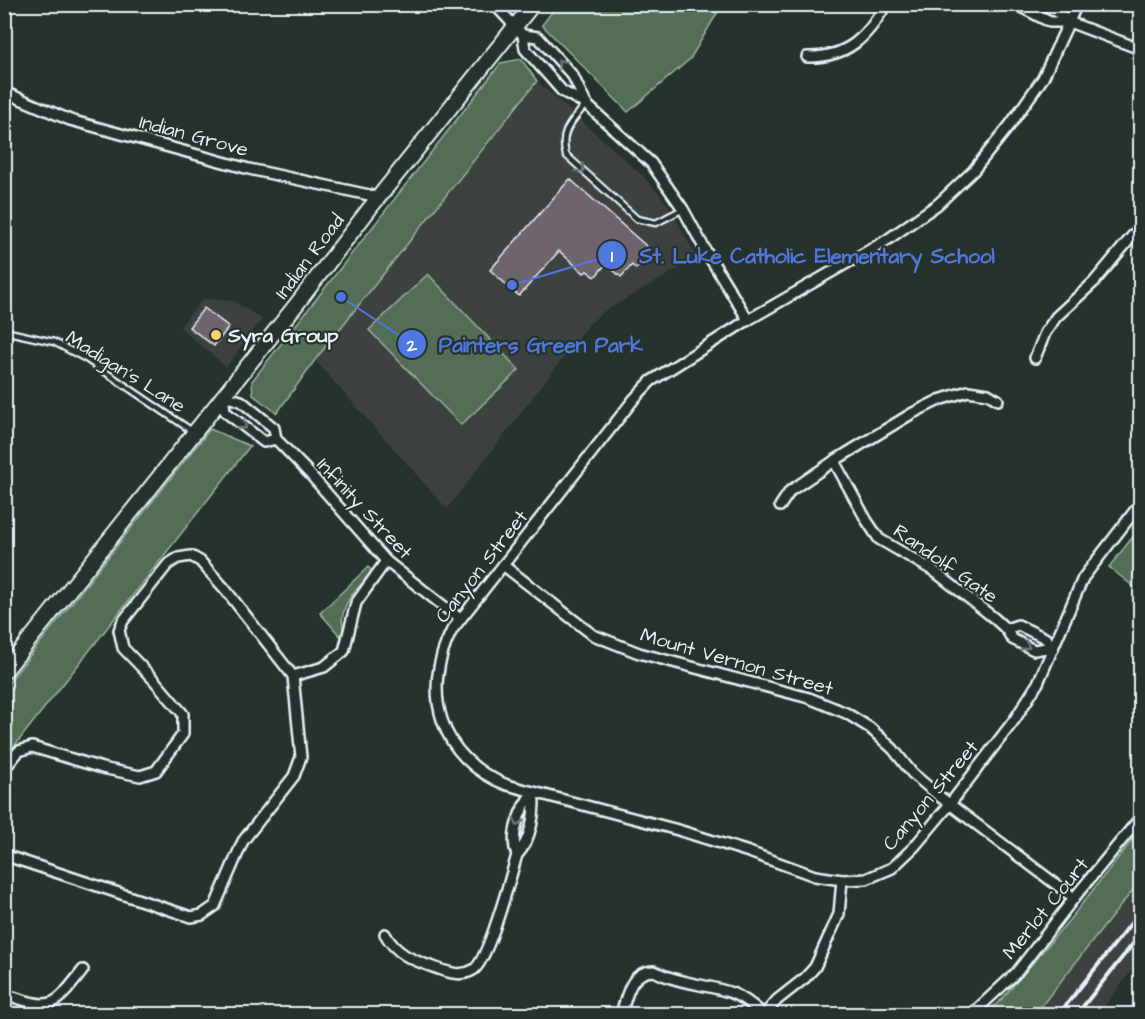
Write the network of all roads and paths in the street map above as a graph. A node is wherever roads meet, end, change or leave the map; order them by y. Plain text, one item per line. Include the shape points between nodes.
1 (494, 4) edge
2 (533, 4) edge
3 (886, 4) edge
4 (1015, 4) edge
5 (1043, 4) edge
6 (1077, 4) edge
7 (1069, 22) junction
8 (519, 30) junction
9 (1140, 49) edge
10 (807, 57) dead end
11 (4, 92) edge
12 (586, 104) junction
13 (377, 199) junction
14 (683, 209) junction
15 (1140, 231) edge
16 (748, 320) junction
17 (4, 331) edge
18 (1035, 358) dead end
19 (223, 396) junction
20 (998, 400) dead end
21 (194, 432) junction
22 (276, 439) junction
23 (834, 461) junction
24 (1140, 504) edge
25 (780, 506) dead end
26 (386, 561) junction
27 (503, 565) junction
28 (460, 619) junction
29 (1006, 629) junction
30 (1053, 647) junction
31 (4, 672) edge
32 (293, 676) junction
33 (4, 769) edge
34 (533, 792) junction
35 (950, 804) junction
36 (1140, 818) edge
37 (4, 855) edge
38 (842, 880) junction
39 (1074, 898) junction
40 (385, 934) dead end
41 (83, 970) dead end
42 (4, 994) edge
43 (621, 1014) edge
44 (764, 1014) edge
45 (972, 1014) edge

1 - 8 street
2 - 8 street, Indian Road
3 - 10 street via 869,30 851,47 831,56
4 - 7 street via 1050,22
5 - 7 street
6 - 7 street, Canyon Street
7 - 9 street
7 - 16 street, Canyon Street via 1043,78 1011,125 973,171 938,204 887,240
8 - 12 street via 525,49 562,91
12 -> 8 street via 573,76 538,37
8 - 13 street, Indian Road
11 - 13 street, Indian Grove via 70,120
12 - 14 street via 651,163
12 -> 14 lane via 565,131 562,142 566,155 637,219 656,222
13 - 19 street, Indian Road
14 - 16 street
15 - 18 street via 1056,317
16 - 27 street, Canyon Street via 651,381
17 - 21 lane, Madigan's Lane via 54,342 86,359
19 - 21 street, Indian Road
19 - 22 street, Infinity Street via 241,401 274,428
19 -> 22 street, Infinity Street via 228,414 264,442
20 - 23 street via 988,394 968,392 939,400
21 - 31 street, Indian Road
22 - 26 street, Infinity Street
23 - 25 street via 790,491
23 - 29 street, Randolf Gate via 879,539 934,572
24 - 30 street, Canyon Street via 1083,578
26 - 28 street, Infinity Street
26 - 32 street via 356,603 344,651 324,667
27 - 28 street, Canyon Street
27 - 35 street, Mount Vernon Street via 592,635 639,653 809,698 846,713 870,728 912,773
28 - 34 street, Canyon Street via 445,644 436,673 436,692 446,731 476,769 494,780
29 - 30 street, Randolf Gate via 1018,626 1045,638
29 -> 30 street, Randolf Gate via 1012,639 1034,650
30 - 35 street, Canyon Street via 1038,683 1015,719
32 - 33 street via 200,561 191,556 178,558 168,564 119,630 123,648 183,714 183,734 156,771 140,776 32,747 19,751
32 - 37 street via 301,757 294,776 243,841 215,906 202,915 191,917
34 - 38 street, Canyon Street via 678,830 815,876
34 - 40 street via 534,810 524,847 517,855 485,954 474,970 463,974 413,960 398,952
35 - 38 street, Canyon Street via 892,868 866,879
35 - 39 street, Mount Vernon Street
36 - 39 street, Merlot Court
38 - 44 street via 839,914 817,963
39 - 45 street, Merlot Court via 1017,972
41 - 42 street via 52,1004 35,1004
43 - 44 street via 634,980 640,974 654,971 732,993

